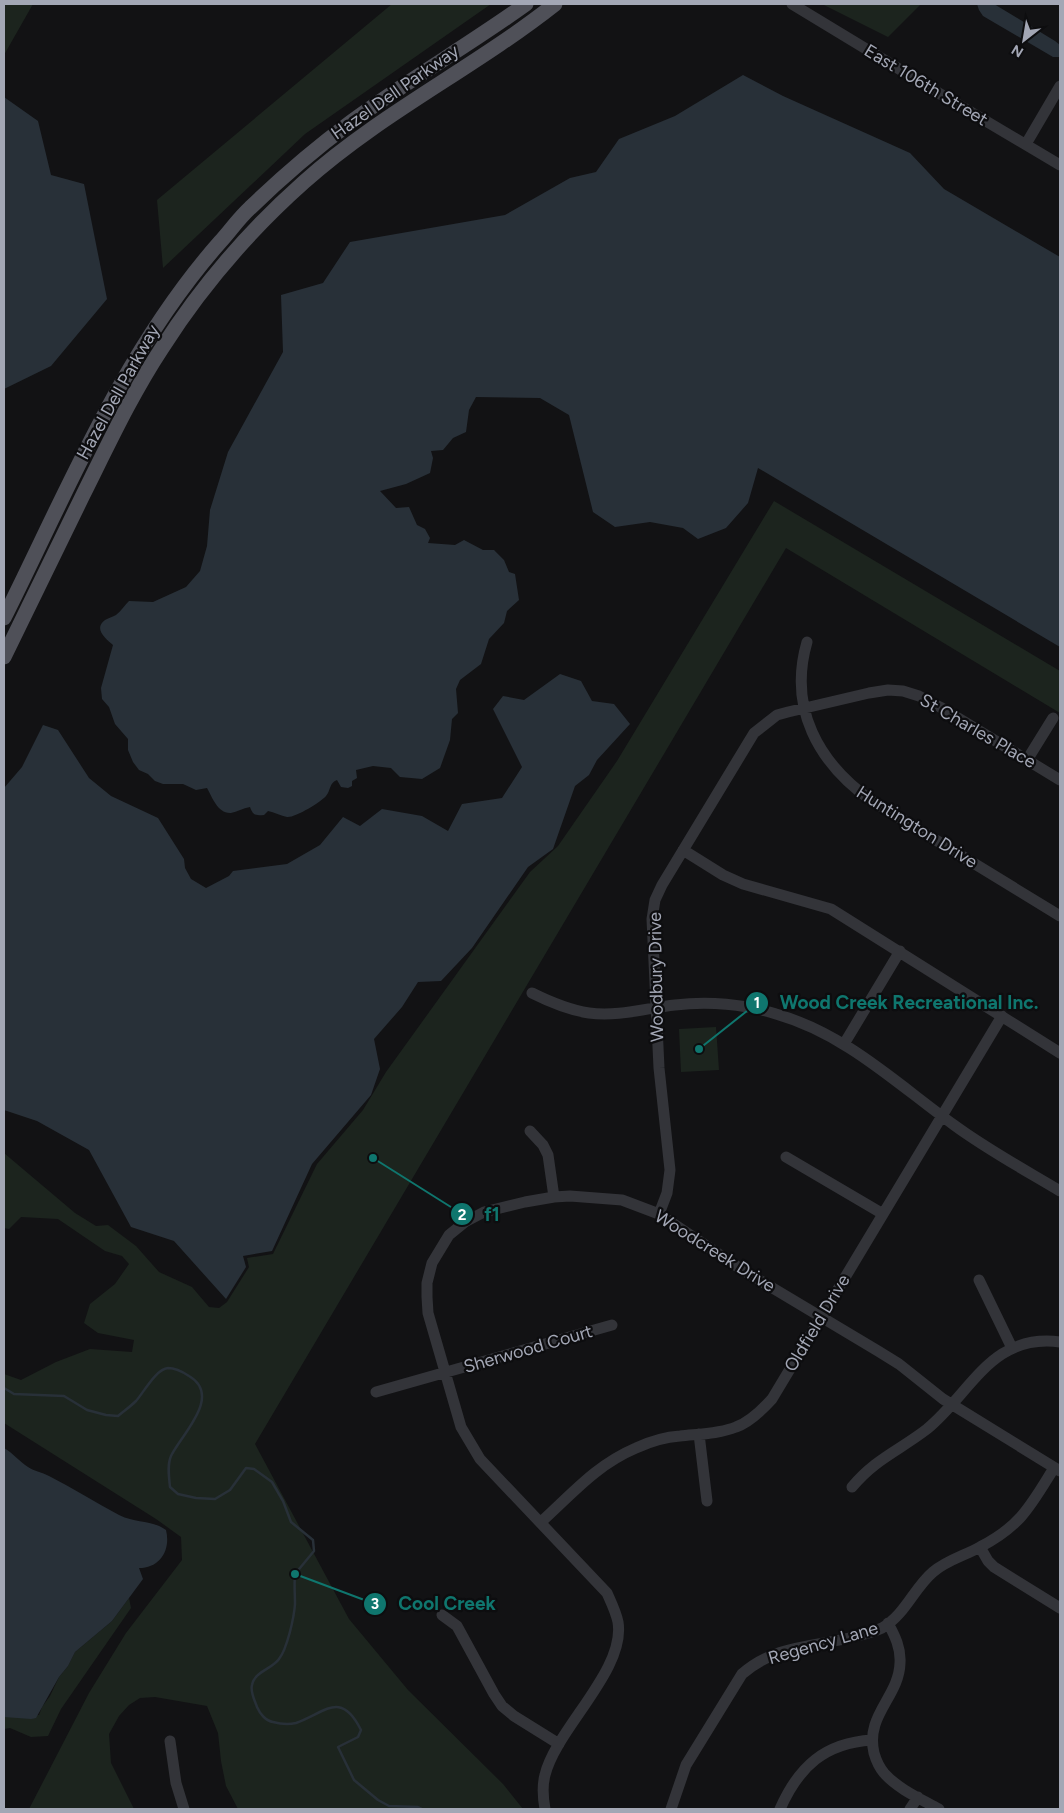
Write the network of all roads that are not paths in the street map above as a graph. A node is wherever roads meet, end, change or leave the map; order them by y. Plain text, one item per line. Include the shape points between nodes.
1 (526, 4) edge
2 (555, 4) edge
3 (792, 4) edge
4 (1060, 86) edge
5 (1026, 144) junction
6 (1060, 165) edge
7 (4, 618) edge
8 (807, 642) dead end
9 (4, 657) edge
10 (805, 708) junction
11 (1053, 718) dead end
12 (1027, 760) junction
13 (1060, 780) edge
14 (683, 850) junction
15 (1060, 916) edge
16 (900, 951) junction
17 (532, 993) dead end
18 (656, 1008) junction
19 (1002, 1016) junction
20 (844, 1044) junction
21 (1060, 1053) edge
22 (942, 1116) junction
23 (530, 1131) dead end
24 (786, 1157) dead end
25 (1060, 1191) edge
26 (554, 1197) junction
27 (659, 1214) junction
28 (883, 1214) junction
29 (978, 1280) dead end
30 (821, 1316) junction
31 (612, 1326) dead end
32 (1060, 1342) edge
33 (1012, 1348) junction
34 (445, 1372) junction
35 (376, 1392) dead end
36 (951, 1404) junction
37 (699, 1434) junction
38 (1057, 1469) edge
39 (852, 1487) dead end
40 (707, 1501) dead end
41 (541, 1522) junction
42 (980, 1548) junction
43 (1060, 1608) edge
44 (442, 1615) dead end
45 (888, 1623) junction
46 (872, 1740) junction
47 (170, 1741) dead end
48 (559, 1744) junction
49 (918, 1797) junction
50 (184, 1809) edge
51 (545, 1809) edge
52 (671, 1809) edge
53 (780, 1809) edge
54 (910, 1809) edge
55 (939, 1809) edge

1 - 7 main road, Hazel Dell Parkway via 326,141 248,209 213,250 170,304 123,378
2 - 9 main road, Hazel Dell Parkway via 346,147 302,183 249,235 201,292 141,381
3 - 5 street, East 106th Street
4 - 5 street
5 - 6 street, East 106th Street
8 - 10 street, Huntington Drive via 801,668
10 - 12 street, St Charles Place via 878,691 903,691 940,707
10 - 14 street, Woodbury Drive via 777,716 754,733
10 - 15 street, Huntington Drive via 819,746 858,792
11 - 12 street
12 - 13 street, St Charles Place
14 - 16 street via 743,884 831,909
14 - 18 street, Woodbury Drive via 662,885 653,909
16 - 19 street
16 - 20 street
17 - 18 street via 566,1008 588,1013 616,1014
18 - 20 street via 696,1004 750,1007 801,1022
18 - 27 street, Woodbury Drive via 660,1085 670,1170 667,1193
19 - 21 street
19 - 22 street, Oldfield Drive
20 - 22 street
22 - 25 street via 976,1141
22 - 28 street, Oldfield Drive
23 - 26 street via 548,1155
24 - 28 street
26 - 27 street, Woodcreek Drive via 622,1200
26 - 34 street, Woodcreek Drive via 484,1212 449,1235 439,1250 432,1263 427,1297 428,1313
27 - 30 street, Woodcreek Drive via 741,1269
28 - 30 street, Oldfield Drive
29 - 33 street
30 - 36 street, Woodcreek Drive via 899,1364
30 - 37 street, Oldfield Drive via 765,1406 736,1427
31 - 34 street, Sherwood Court
32 - 33 street via 1037,1341
33 - 36 street via 980,1371
34 - 35 street, Sherwood Court
34 - 41 street, Woodcreek Drive via 461,1427 475,1450
36 - 38 street, Woodcreek Drive
36 - 39 street via 928,1428 866,1470
37 - 40 street
37 - 41 street, Oldfield Drive via 660,1440 621,1454 584,1480
38 - 42 street, Regency Lane via 1023,1517
41 - 48 street, Woodcreek Drive via 607,1593 618,1623 614,1652 607,1668
42 - 43 street via 994,1567
42 - 45 street, Regency Lane via 938,1568
44 - 48 street via 457,1626 502,1706 518,1720
45 - 46 street via 898,1646 900,1670 876,1719
45 - 52 street, Regency Lane via 858,1636 772,1654 742,1674 686,1765
46 - 49 street via 875,1758 884,1772
46 - 53 street via 841,1745 817,1758 805,1769
47 - 50 street via 176,1783
48 - 51 street, Woodcreek Drive via 544,1775
49 - 54 street
49 - 55 street

